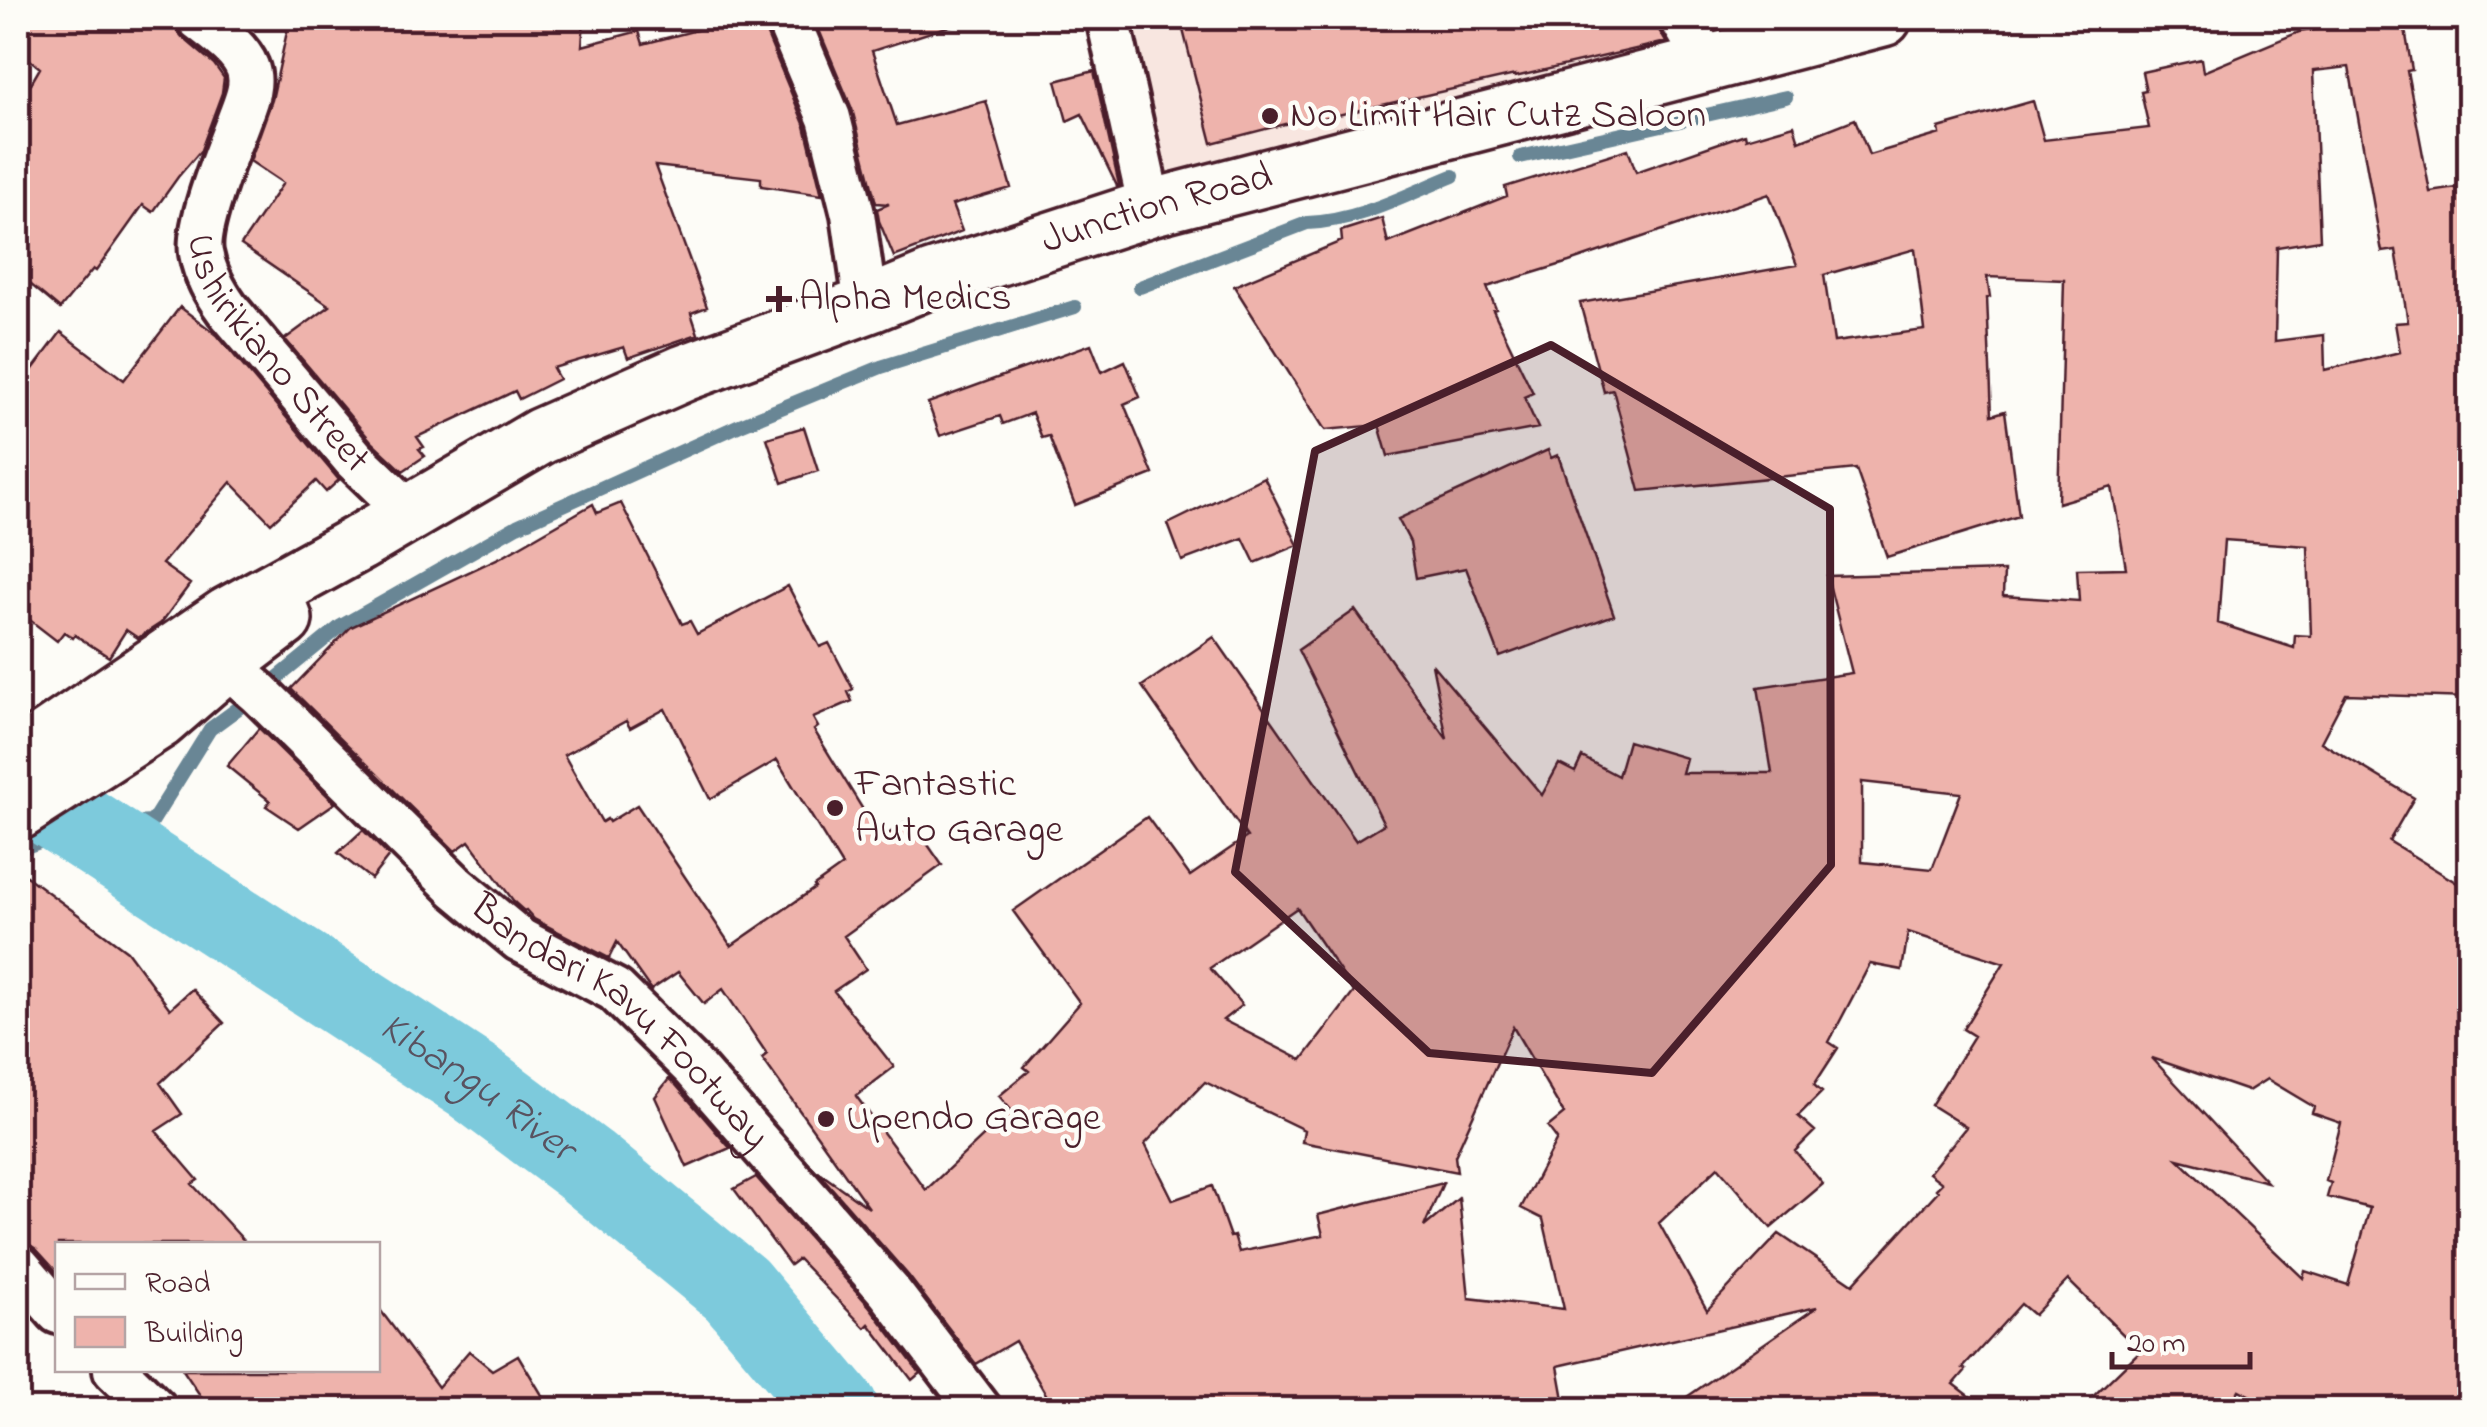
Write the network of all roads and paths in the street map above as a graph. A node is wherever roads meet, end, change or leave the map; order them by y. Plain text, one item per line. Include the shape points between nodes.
1 (198, 18) edge
2 (788, 18) edge
3 (1108, 18) edge
4 (1882, 18) edge
5 (1694, 40) edge
6 (1150, 208) junction
7 (871, 304) junction
8 (410, 513) junction
9 (359, 542) junction
10 (224, 664) junction
11 (144, 702) junction
12 (18, 758) edge
13 (18, 812) edge
14 (18, 1266) edge
15 (55, 1309) edge
16 (117, 1372) edge
17 (156, 1410) edge
18 (980, 1410) edge

1 - 8 street, Ushirikiano Street via 240,55 250,77 205,220 200,250 211,286 354,459
2 - 7 street via 829,118
3 - 6 street
4 - 5 main road, Junction Road
5 - 6 main road, Junction Road
6 - 7 main road, Junction Road
7 - 8 main road, Junction Road via 684,373 540,436
8 - 9 main road, Junction Road
9 - 10 main road, Junction Road via 324,588
9 - 11 main road, Junction Road via 228,615
10 - 11 main road, Junction Road
10 - 18 street, Bandari Kavu Footway via 494,919 615,990 693,1067 889,1290
11 - 12 main road
11 - 13 main road
14 - 15 street
16 - 17 street

